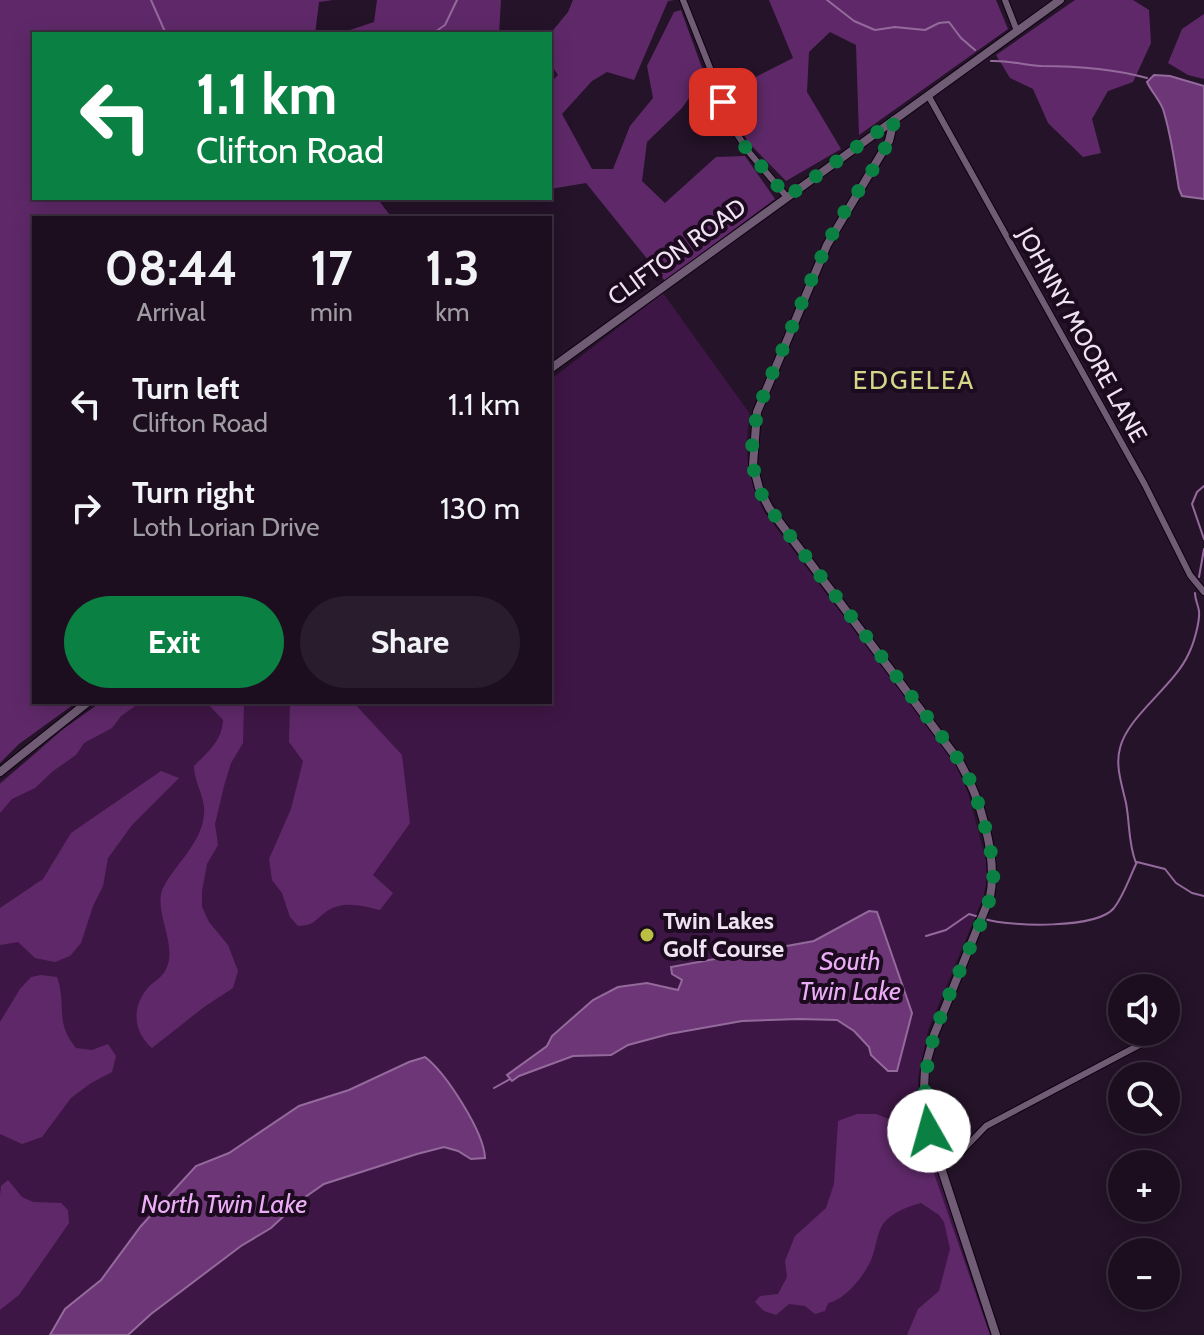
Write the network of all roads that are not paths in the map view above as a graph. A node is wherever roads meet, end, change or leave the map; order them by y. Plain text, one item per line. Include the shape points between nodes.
1 (683, 0) edge
2 (1005, 0) edge
3 (1060, 0) edge
4 (1017, 31) junction
5 (928, 95) junction
6 (894, 120) junction
7 (787, 197) junction
8 (552, 368) edge
9 (1204, 592) edge
10 (85, 704) edge
11 (0, 772) edge
12 (1137, 1046) edge
13 (940, 1163) junction
14 (996, 1335) edge

1 - 7 street via 735,131
2 - 4 street
3 - 4 street, CLIFTON ROAD
4 - 5 street, CLIFTON ROAD
5 - 6 street, CLIFTON ROAD
5 - 9 street, JOHNNY MOORE LANE
6 - 7 street, CLIFTON ROAD
6 - 13 street via 889,141 827,245 763,395 754,428 753,465 769,508 967,774 994,867 986,911 925,1068 925,1114
7 - 8 street, CLIFTON ROAD
10 - 11 street
12 - 13 street via 986,1126 959,1154
13 - 14 street

